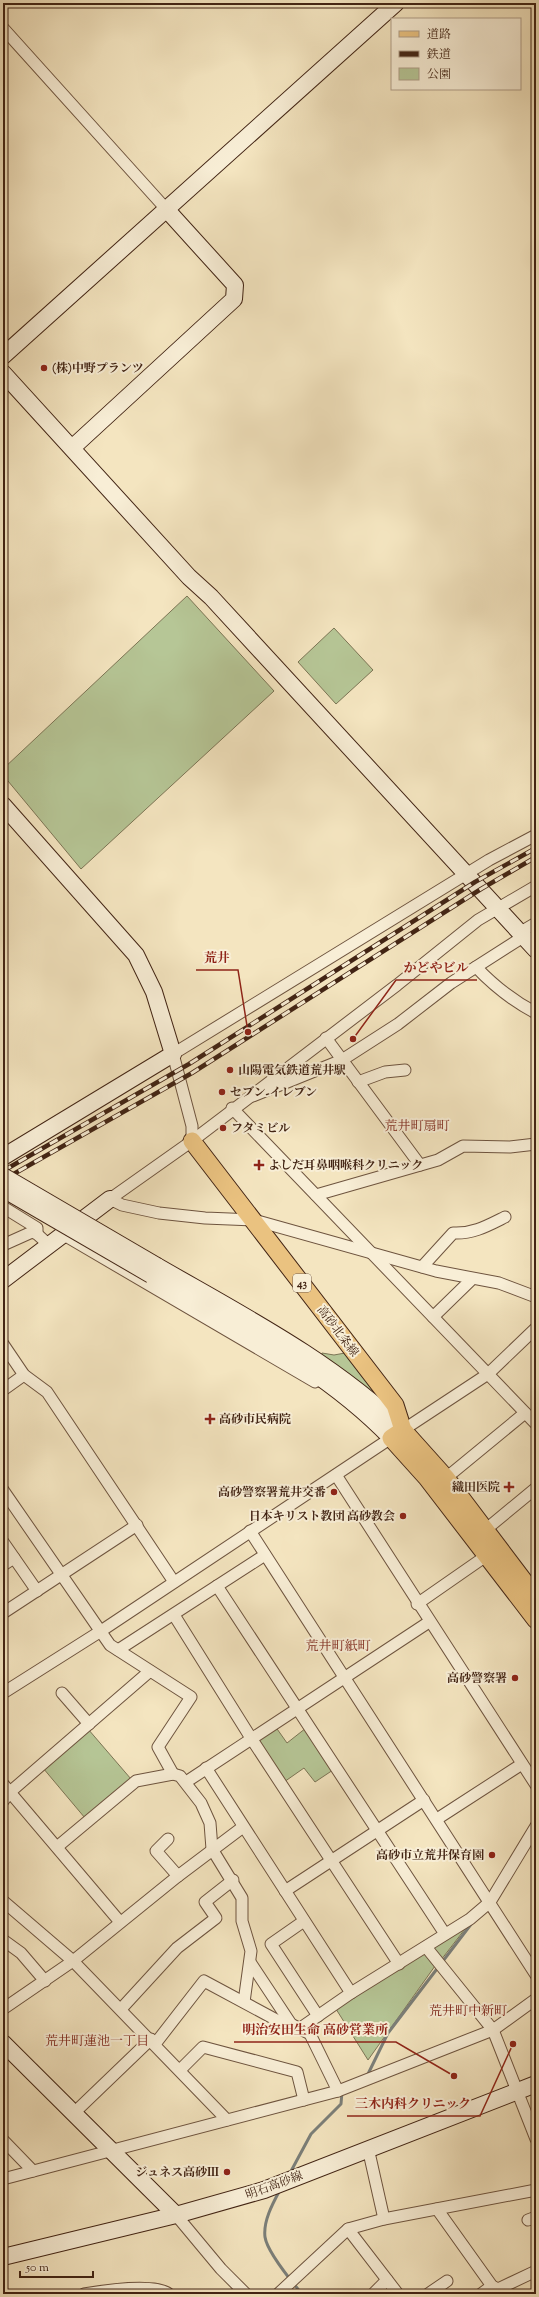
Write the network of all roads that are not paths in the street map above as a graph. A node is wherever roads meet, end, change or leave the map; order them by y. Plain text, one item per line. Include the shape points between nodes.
1 (396, 3) edge
2 (3, 28) edge
3 (167, 210) junction
4 (3, 356) edge
5 (3, 373) edge
6 (72, 448) junction
7 (3, 805) edge
8 (536, 835) edge
9 (466, 874) junction
10 (536, 886) edge
11 (496, 909) junction
12 (536, 923) edge
13 (521, 935) junction
14 (536, 950) edge
15 (476, 967) junction
16 (536, 1013) edge
17 (326, 1038) junction
18 (173, 1054) junction
19 (342, 1060) junction
20 (405, 1070) dead end
21 (358, 1082) junction
22 (244, 1100) junction
23 (232, 1108) junction
24 (192, 1141) junction
25 (536, 1144) edge
26 (3, 1157) edge
27 (420, 1165) junction
28 (3, 1176) edge
29 (3, 1189) edge
30 (316, 1194) junction
31 (110, 1199) junction
32 (3, 1207) edge
33 (505, 1217) dead end
34 (254, 1220) junction
35 (37, 1234) junction
36 (64, 1235) junction
37 (3, 1245) edge
38 (50, 1246) junction
39 (374, 1254) junction
40 (422, 1267) junction
41 (154, 1271) junction
42 (472, 1279) junction
43 (3, 1280) edge
44 (536, 1297) edge
45 (433, 1316) junction
46 (536, 1328) edge
47 (3, 1344) edge
48 (488, 1374) junction
49 (24, 1375) junction
50 (331, 1387) junction
51 (3, 1390) edge
52 (525, 1413) junction
53 (536, 1424) edge
54 (397, 1434) junction
55 (336, 1475) junction
56 (446, 1478) junction
57 (536, 1488) edge
58 (3, 1490) edge
59 (137, 1525) junction
60 (250, 1531) junction
61 (484, 1531) junction
62 (3, 1542) edge
63 (265, 1556) junction
64 (486, 1556) junction
65 (14, 1558) junction
66 (3, 1565) edge
67 (62, 1575) junction
68 (174, 1582) junction
69 (217, 1586) junction
70 (37, 1591) junction
71 (536, 1597) edge
72 (417, 1604) junction
73 (3, 1613) edge
74 (174, 1615) junction
75 (536, 1620) edge
76 (429, 1622) junction
77 (101, 1631) junction
78 (118, 1650) junction
79 (150, 1670) junction
80 (344, 1677) junction
81 (3, 1693) edge
82 (62, 1693) dead end
83 (297, 1709) junction
84 (89, 1724) junction
85 (251, 1738) junction
86 (522, 1764) junction
87 (206, 1768) junction
88 (173, 1774) junction
89 (186, 1782) junction
90 (536, 1785) edge
91 (7, 1788) edge
92 (424, 1800) junction
93 (3, 1801) edge
94 (437, 1820) junction
95 (536, 1826) edge
96 (243, 1827) junction
97 (376, 1831) junction
98 (168, 1839) dead end
99 (57, 1847) junction
100 (212, 1849) junction
101 (331, 1861) junction
102 (178, 1876) junction
103 (233, 1880) junction
104 (285, 1891) junction
105 (3, 1901) edge
106 (490, 1902) junction
107 (120, 1922) junction
108 (304, 1922) junction
109 (445, 1934) junction
110 (3, 1940) edge
111 (426, 1947) junction
112 (73, 1962) junction
113 (250, 1962) junction
114 (399, 1964) junction
115 (536, 1975) edge
116 (45, 1981) junction
117 (351, 1993) junction
118 (536, 1999) edge
119 (244, 2002) junction
120 (3, 2009) edge
121 (121, 2009) junction
122 (318, 2016) junction
123 (295, 2026) junction
124 (493, 2030) junction
125 (153, 2042) junction
126 (3, 2043) edge
127 (180, 2070) junction
128 (536, 2084) edge
129 (338, 2091) junction
130 (517, 2092) junction
131 (304, 2100) junction
132 (74, 2113) junction
133 (227, 2120) junction
134 (536, 2139) edge
135 (3, 2140) edge
136 (368, 2148) junction
137 (112, 2150) junction
138 (33, 2171) junction
139 (3, 2179) edge
140 (536, 2190) edge
141 (436, 2209) junction
142 (176, 2215) junction
143 (384, 2219) junction
144 (348, 2229) junction
145 (3, 2257) edge
146 (536, 2271) edge
147 (387, 2280) junction
148 (447, 2281) dead end
149 (497, 2290) edge
150 (88, 2294) edge
151 (169, 2294) edge
152 (246, 2294) edge
153 (278, 2294) edge
154 (373, 2294) edge
155 (398, 2294) edge
156 (428, 2294) edge
157 (481, 2294) edge

1 - 3 street
2 - 3 street
3 - 4 street
3 - 6 street via 235,285 234,299
5 - 6 street
6 - 9 street
7 - 18 street via 136,954 154,992
8 - 9 street
9 - 11 street
9 - 18 street
10 - 11 street
11 - 13 street
11 - 17 street via 478,920
12 - 13 street
13 - 14 street
13 - 15 street
15 - 16 street via 494,986
15 - 19 street via 451,982 372,1042
17 - 19 street
17 - 22 street
18 - 24 street via 192,1126
18 - 26 street
19 - 21 street
19 - 22 street
20 - 21 street via 385,1072
21 - 27 street
22 - 23 street
23 - 24 street
23 - 30 street
24 - 31 street
24 - 34 main road, 高砂北条線 / 43
25 - 27 street via 510,1147 463,1146 438,1160
27 - 30 street
28 - 41 street, bridge
29 - 41 street, bridge
30 - 39 street
31 - 34 street via 122,1205 159,1213
31 - 36 street
32 - 35 street via 37,1228
33 - 40 street via 467,1233 453,1233
34 - 39 street
34 - 54 main road, 高砂北条線 / 43 via 395,1405
35 - 37 street via 28,1233
35 - 38 street
36 - 38 street
36 - 50 street via 311,1380
38 - 43 street
39 - 40 street
39 - 45 street
40 - 42 street
41 - 50 street via 288,1356
41 - 54 street via 292,1345 381,1409
42 - 44 street via 499,1283
42 - 45 street
45 - 48 street
46 - 48 street
47 - 49 street
48 - 52 street
48 - 54 street
49 - 51 street
49 - 59 street via 47,1392
50 - 54 street via 378,1424
52 - 53 street
52 - 56 street
54 - 55 street
54 - 56 main road, 高砂北条線 / 43
54 - 64 main road, 高砂北条線 / 43
55 - 60 street
55 - 72 street
56 - 61 main road, 高砂北条線 / 43
57 - 61 street
58 - 67 street
59 - 67 street
59 - 68 street
60 - 63 street
60 - 68 street
61 - 71 main road, 高砂北条線 / 43
62 - 65 street
63 - 69 street
63 - 80 street
64 - 72 street
64 - 75 main road, 高砂北条線 / 43
65 - 66 street
65 - 70 street
67 - 70 street
67 - 77 street
68 - 77 street
69 - 74 street
69 - 83 street
70 - 73 street
72 - 76 street
74 - 78 street
74 - 85 street
76 - 80 street
76 - 86 street
77 - 78 street
77 - 81 street
78 - 79 street
79 - 84 street
79 - 88 street via 191,1697 158,1747
80 - 83 street
80 - 92 street
82 - 84 street
83 - 85 street
83 - 97 street
84 - 91 street
85 - 87 street
85 - 101 street
86 - 90 street
86 - 94 street
87 - 89 street
87 - 96 street
88 - 89 street
88 - 99 street via 136,1781
89 - 100 street via 210,1823
91 - 93 street
91 - 99 street
92 - 94 street
92 - 97 street
94 - 106 street
95 - 106 street
96 - 100 street
96 - 104 street
97 - 101 street
97 - 109 street
98 - 102 street via 156,1851
99 - 107 street
100 - 102 street
100 - 103 street
101 - 104 street
101 - 114 street
102 - 107 street
103 - 113 street via 242,1898 242,1921 251,1951
103 - 121 street via 205,1902 216,1918 176,1948
104 - 108 street
105 - 112 street
106 - 109 street via 470,1919
106 - 115 street
107 - 112 street
108 - 117 street
108 - 122 street via 271,1944
109 - 111 street
110 - 116 street via 21,1953
111 - 114 street
111 - 124 street
112 - 116 street
112 - 121 street
113 - 119 street
113 - 123 street
114 - 117 street
116 - 120 street
117 - 122 street
118 - 124 street
119 - 123 street via 284,2024
119 - 125 street via 204,1981
121 - 125 street
122 - 123 street
123 - 129 street via 310,2034
124 - 129 street
124 - 130 street
125 - 127 street
125 - 132 street
126 - 132 street
127 - 131 street via 203,2048 297,2072
127 - 133 street
128 - 130 street, 明石高砂線
129 - 131 street
130 - 134 street
130 - 136 street, 明石高砂線
131 - 133 street
132 - 137 street
133 - 137 street
135 - 138 street
136 - 142 street, 明石高砂線 via 264,2190
136 - 143 street
137 - 138 street
137 - 142 street
138 - 139 street
140 - 141 street
141 - 143 street
141 - 149 street
142 - 145 street, 明石高砂線
142 - 152 street via 221,2269
143 - 144 street
144 - 147 street
144 - 153 street
146 - 149 street
147 - 154 street
147 - 155 street
148 - 156 street
149 - 157 street
150 - 151 street via 144,2289 163,2290

